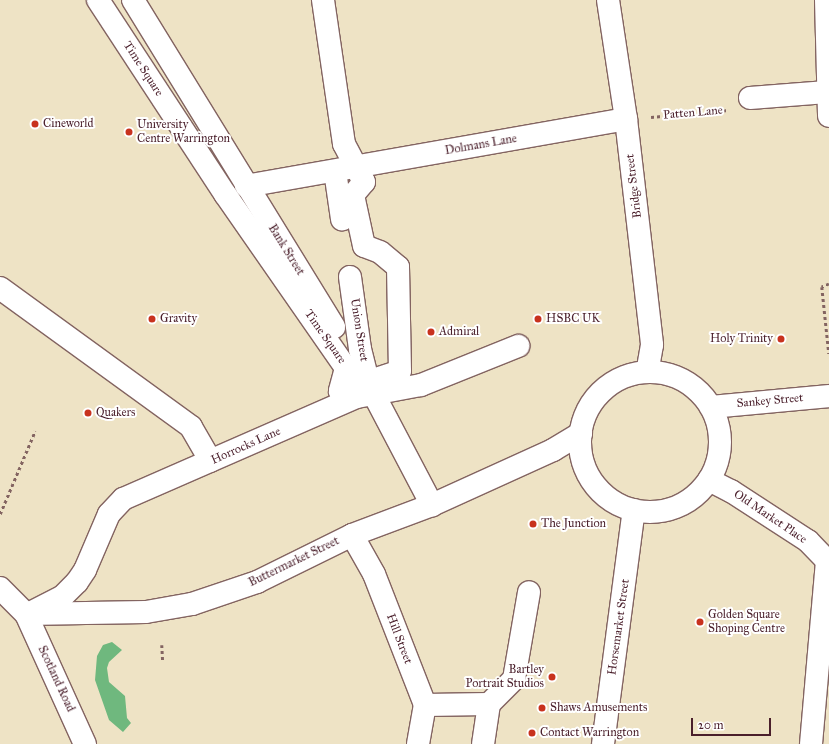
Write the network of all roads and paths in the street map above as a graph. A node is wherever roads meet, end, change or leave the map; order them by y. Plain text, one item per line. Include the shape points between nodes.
1 (98, 0) edge
2 (133, 0) edge
3 (323, 0) edge
4 (608, 0) edge
5 (826, 0) edge
6 (827, 92) junction
7 (750, 98) joint
8 (829, 116) edge
9 (626, 119) junction
10 (346, 169) junction
11 (246, 186) junction
12 (342, 219) dead end
13 (350, 277) dead end
14 (829, 284) edge
15 (0, 288) edge
16 (518, 346) dead end
17 (829, 354) edge
18 (647, 372) junction
19 (372, 388) junction
20 (829, 396) edge
21 (711, 407) junction
22 (35, 431) dead end
23 (581, 433) junction
24 (211, 461) junction
25 (709, 480) junction
26 (432, 505) junction
27 (634, 510) junction
28 (0, 514) edge
29 (352, 534) junction
30 (828, 562) edge
31 (0, 588) edge
32 (529, 592) dead end
33 (26, 614) junction
34 (162, 645) dead end
35 (163, 662) dead end
36 (489, 704) junction
37 (425, 705) junction
38 (86, 744) edge
39 (418, 744) edge
40 (483, 744) edge
41 (603, 744) edge
42 (812, 744) edge

1 - 19 street, Time Square via 225,194 346,368 340,391
2 - 11 street, Bank Street
3 - 10 street, Time Square
4 - 9 street, Bridge Street
5 - 6 street
6 - 7 street
6 - 8 street
7 - 9 path, Patten Lane via 735,109
9 - 10 street, Dolmans Lane
9 - 18 street, Bridge Street via 652,345
10 - 11 street, Dolmans Lane
10 - 12 street
10 - 19 street, Time Square via 364,182 354,195 364,246 380,252 398,267 400,372
11 - 19 street, Bank Street
13 - 19 street, Union Street via 360,349
14 - 17 path via 822,287
15 - 24 street via 191,427
16 - 19 street, Horrocks Lane via 421,385
18 - 21 street via 667,374 684,380 700,392
18 - 23 street via 628,375 610,384 589,409
19 - 24 street, Horrocks Lane via 357,397
19 - 26 street, Bank Street
20 - 21 street, Sankey Street
21 - 25 street via 719,425 720,445 716,465
22 - 28 path
23 - 26 street, Buttermarket Street via 553,450
23 - 27 street via 581,454 591,479 599,490 615,503
24 - 33 street, Horrocks Lane via 123,499 115,506 77,582 62,597
25 - 27 street via 684,503 668,510
25 - 30 street, Old Market Place via 731,490 808,541
26 - 29 street, Buttermarket Street
27 - 41 street, Horsemarket Street
29 - 33 street, Buttermarket Street via 257,582 192,604 146,612
29 - 37 street, Hill Street via 374,574
30 - 42 street, Old Market Place
31 - 33 street
32 - 36 street via 514,679
33 - 38 street, Scotland Road
34 - 35 path
36 - 37 street
36 - 40 street
37 - 39 street

